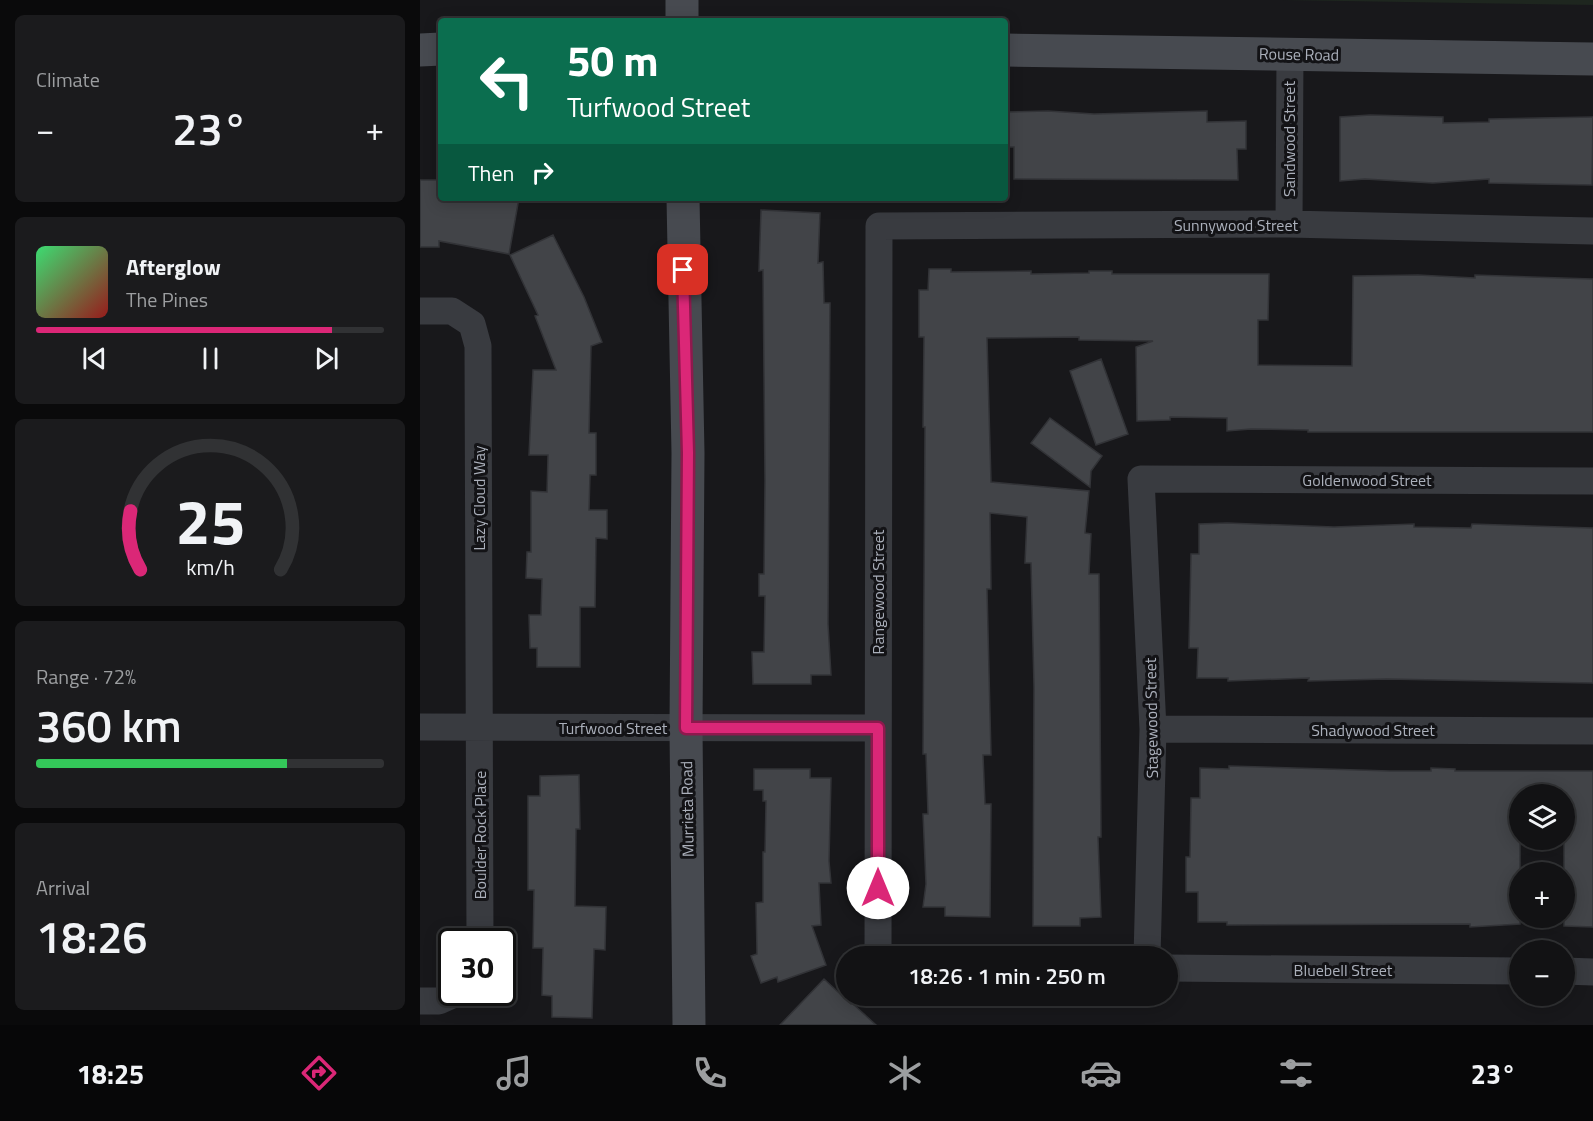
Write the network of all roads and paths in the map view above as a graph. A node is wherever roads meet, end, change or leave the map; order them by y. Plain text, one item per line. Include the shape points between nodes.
1 (682, 0) edge
2 (682, 18) edge
3 (438, 49) edge
4 (420, 50) edge
5 (1008, 50) edge
6 (1290, 54) junction
7 (1593, 59) edge
8 (683, 201) edge
9 (1289, 224) junction
10 (879, 226) joint
11 (1593, 231) edge
12 (420, 311) edge
13 (1141, 479) joint
14 (1593, 482) edge
15 (420, 727) edge
16 (686, 728) junction
17 (878, 728) junction
18 (479, 729) junction
19 (1153, 729) junction
20 (1593, 731) edge
21 (480, 928) edge
22 (878, 946) edge
23 (1147, 946) edge
24 (1178, 968) edge
25 (1509, 971) edge
26 (1575, 971) edge
27 (1593, 972) edge
28 (420, 1001) edge
29 (438, 1001) edge
30 (689, 1025) edge

1 - 2 main road
3 - 4 main road
5 - 6 main road, Rouse Road
6 - 7 main road, Rouse Road
6 - 9 street, Sandwood Street
8 - 16 main road, Murrieta Road via 688,453
9 - 10 street, Sunnywood Street
9 - 11 street, Sunnywood Street
10 - 17 street, Rangewood Street
12 - 18 street, Lazy Cloud Way via 452,311 472,324 478,346
13 - 14 street, Goldenwood Street
13 - 19 street, Stagewood Street
15 - 18 street, Turfwood Street
16 - 17 street, Turfwood Street
16 - 18 street, Turfwood Street
16 - 30 main road, Murrieta Road
17 - 22 street, Rangewood Street
18 - 21 street, Boulder Rock Place
19 - 20 street, Shadywood Street
19 - 23 street, Stagewood Street
24 - 25 street, Bluebell Street
26 - 27 street
28 - 29 street

